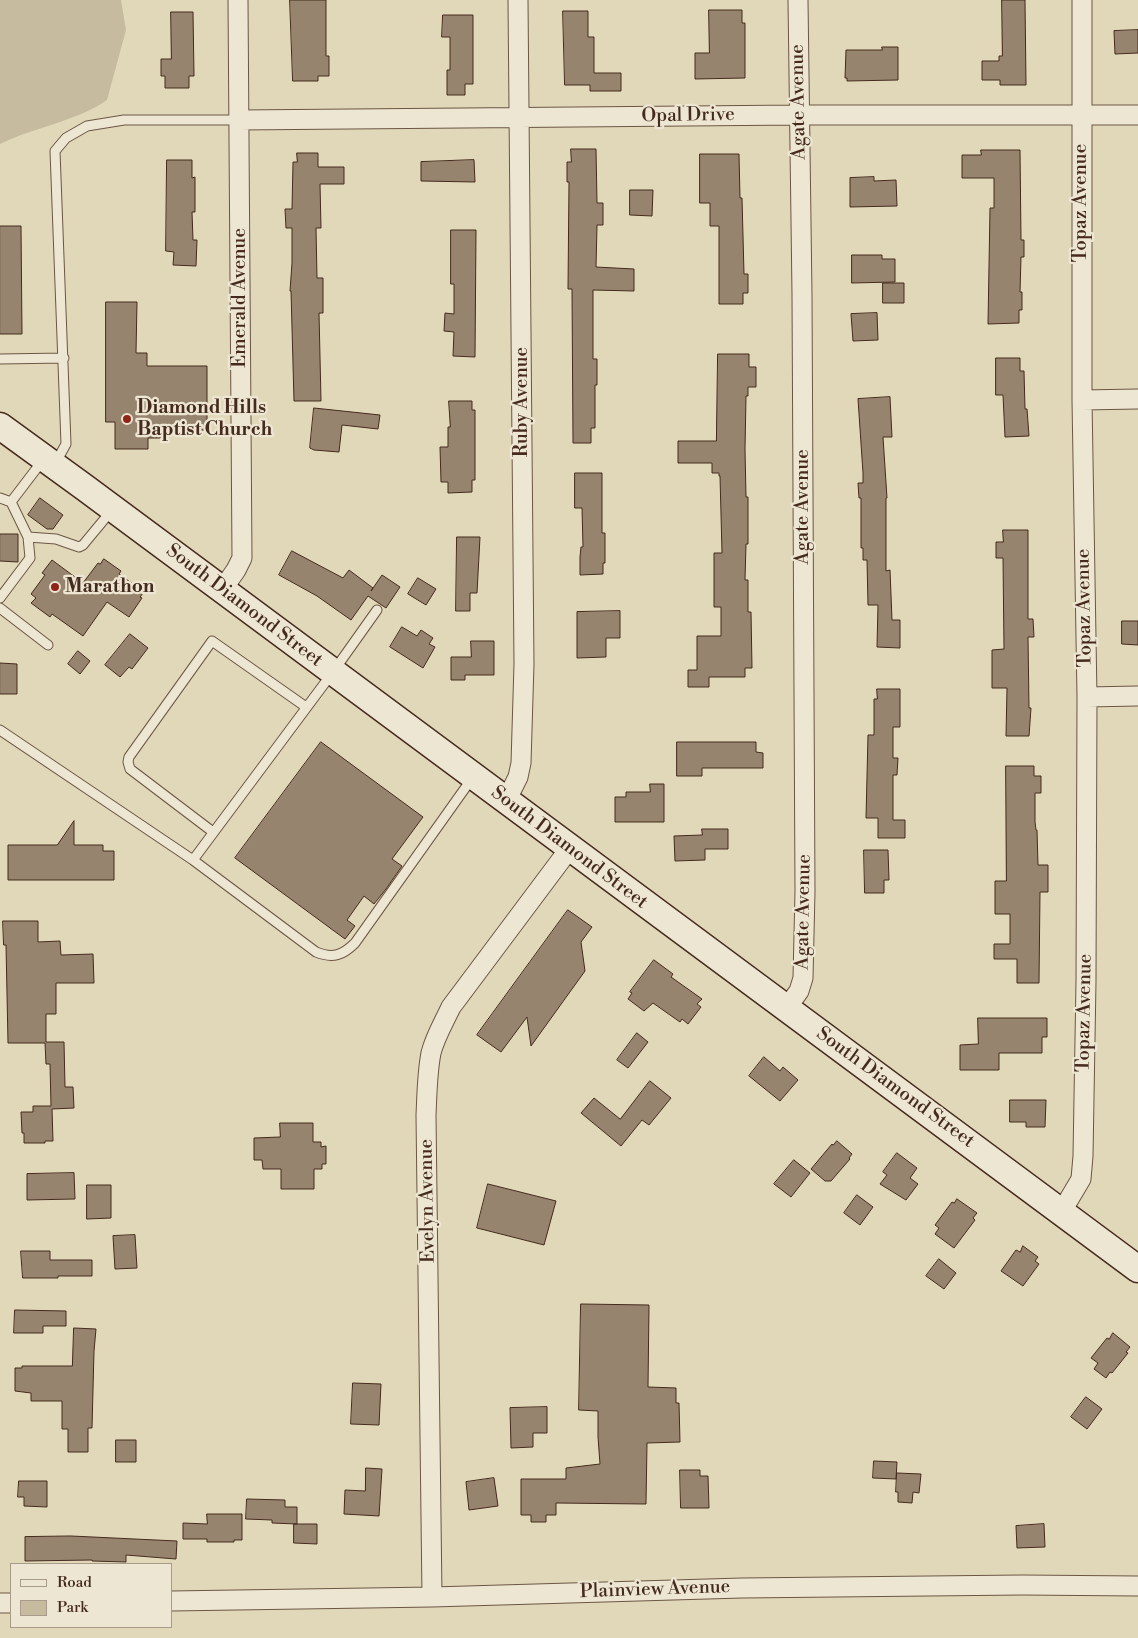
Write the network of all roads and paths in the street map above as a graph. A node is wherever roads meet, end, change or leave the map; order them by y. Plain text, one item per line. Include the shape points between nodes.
1 (238, 0) edge
2 (518, 0) edge
3 (798, 0) edge
4 (1082, 0) edge
5 (799, 115) junction
6 (1138, 115) edge
7 (1081, 116) junction
8 (520, 118) junction
9 (239, 120) junction
10 (64, 358) junction
11 (0, 359) edge
12 (1082, 400) junction
13 (1138, 400) edge
14 (0, 426) edge
15 (49, 462) junction
16 (0, 498) edge
17 (11, 502) junction
18 (114, 509) junction
19 (28, 536) junction
20 (222, 590) junction
21 (0, 598) edge
22 (0, 608) edge
23 (377, 610) dead end
24 (48, 645) dead end
25 (333, 672) junction
26 (1138, 696) edge
27 (1087, 697) junction
28 (306, 707) junction
29 (0, 730) edge
30 (474, 777) junction
31 (506, 801) junction
32 (213, 832) junction
33 (570, 848) junction
34 (193, 860) junction
35 (786, 1009) junction
36 (1062, 1211) junction
37 (1138, 1270) edge
38 (1138, 1586) edge
39 (432, 1597) junction
40 (172, 1601) edge

1 - 9 street, Emerald Avenue
2 - 8 street, Ruby Avenue
3 - 5 street, Agate Avenue
4 - 7 street, Topaz Avenue
5 - 7 street, Opal Drive
5 - 8 street, Opal Drive
5 - 35 street, Agate Avenue via 805,910 804,978
6 - 7 street, Opal Drive
7 - 12 street, Topaz Avenue
8 - 9 street, Opal Drive
8 - 31 street, Ruby Avenue via 524,664 521,763
9 - 10 lane via 124,120 86,126 66,138 55,151
9 - 20 street, Emerald Avenue via 242,558
10 - 11 lane
10 - 15 lane via 66,444
12 - 13 street
12 - 27 street, Topaz Avenue
14 - 15 street, South Diamond Street
15 - 17 lane
15 - 18 street, South Diamond Street
16 - 17 lane
17 - 19 lane
18 - 19 lane via 79,547 56,539
18 - 20 street, South Diamond Street
19 - 21 lane via 30,558
20 - 25 street, South Diamond Street
22 - 24 lane
23 - 25 lane
25 - 28 lane
25 - 30 street, South Diamond Street
26 - 27 street
27 - 36 street, Topaz Avenue via 1083,1156 1081,1179
28 - 32 lane
28 - 32 lane via 212,641 128,762 130,769
29 - 34 lane
30 - 31 street, South Diamond Street
30 - 34 lane via 355,943 340,956 316,952
31 - 33 street, South Diamond Street
32 - 34 lane
33 - 35 street, South Diamond Street
33 - 39 street, Evelyn Avenue via 451,1007 432,1052 426,1115
35 - 36 street, South Diamond Street
36 - 37 street, South Diamond Street
38 - 39 street, Plainview Avenue via 742,1588
39 - 40 street, Plainview Avenue

